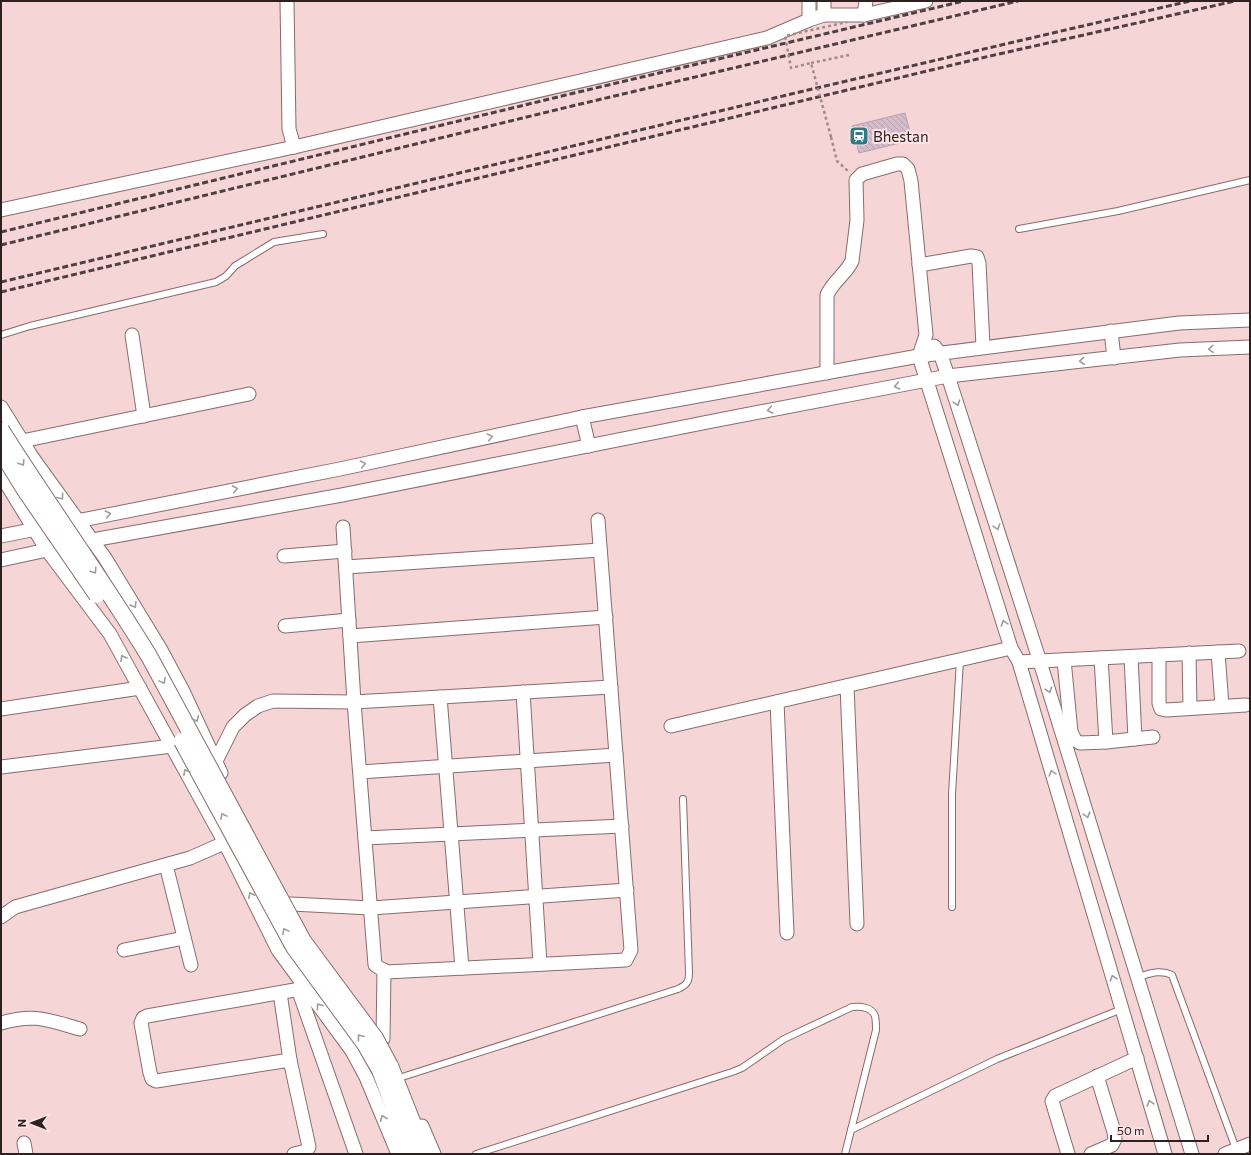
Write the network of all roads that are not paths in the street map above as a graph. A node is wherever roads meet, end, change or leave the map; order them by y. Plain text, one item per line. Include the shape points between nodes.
1 (287, 1) edge
2 (809, 1) edge
3 (824, 1) edge
4 (866, 1) edge
5 (923, 2) edge
6 (824, 15) junction
7 (864, 15) junction
8 (809, 20) junction
9 (294, 147) junction
10 (1250, 180) edge
11 (1, 210) edge
12 (1019, 229) dead end
13 (323, 234) dead end
14 (919, 265) junction
15 (1250, 320) edge
16 (1111, 331) junction
17 (1, 335) edge
18 (926, 335) junction
19 (132, 336) dead end
20 (983, 347) junction
21 (1250, 347) edge
22 (940, 353) junction
23 (919, 356) junction
24 (1114, 358) junction
25 (827, 373) junction
26 (948, 376) junction
27 (927, 380) junction
28 (249, 394) dead end
29 (1, 407) edge
30 (144, 416) junction
31 (582, 417) junction
32 (1, 430) edge
33 (22, 441) junction
34 (589, 446) junction
35 (1, 451) edge
36 (1, 474) edge
37 (78, 520) junction
38 (598, 520) dead end
39 (343, 527) dead end
40 (34, 529) junction
41 (1, 536) edge
42 (92, 540) junction
43 (47, 550) junction
44 (600, 550) junction
45 (345, 551) junction
46 (284, 556) dead end
47 (1, 560) edge
48 (346, 567) junction
49 (606, 617) junction
50 (349, 620) junction
51 (286, 626) dead end
52 (350, 636) junction
53 (1011, 648) junction
54 (1239, 651) dead end
55 (1218, 652) junction
56 (1189, 653) junction
57 (1159, 655) junction
58 (1131, 657) junction
59 (1101, 658) junction
60 (960, 660) junction
61 (1064, 660) junction
62 (1019, 662) junction
63 (1040, 662) junction
64 (847, 686) junction
65 (611, 687) junction
66 (140, 688) junction
67 (523, 692) junction
68 (440, 697) junction
69 (354, 702) junction
70 (777, 702) junction
71 (1246, 705) dead end
72 (1222, 706) junction
73 (1190, 708) junction
74 (1, 709) edge
75 (671, 726) dead end
76 (1152, 737) dead end
77 (1135, 739) junction
78 (1106, 742) junction
79 (172, 746) junction
80 (616, 755) junction
81 (527, 761) junction
82 (215, 763) junction
83 (445, 766) junction
84 (1, 767) edge
85 (360, 772) junction
86 (683, 799) dead end
87 (622, 826) junction
88 (250, 830) junction
89 (532, 830) junction
90 (451, 834) junction
91 (365, 838) junction
92 (224, 843) junction
93 (166, 865) junction
94 (627, 890) junction
95 (536, 896) junction
96 (457, 902) junction
97 (291, 904) junction
98 (952, 907) dead end
99 (371, 908) junction
100 (1, 917) edge
101 (857, 924) dead end
102 (1122, 926) junction
103 (787, 933) dead end
104 (1100, 934) junction
105 (184, 938) junction
106 (124, 950) dead end
107 (540, 964) junction
108 (191, 965) dead end
109 (462, 968) junction
110 (384, 970) junction
111 (1138, 977) junction
112 (302, 989) junction
113 (280, 992) junction
114 (1122, 1009) junction
115 (1, 1023) edge
116 (80, 1029) dead end
117 (383, 1039) junction
118 (1137, 1058) junction
119 (290, 1060) junction
120 (385, 1068) junction
121 (1097, 1076) junction
122 (402, 1077) junction
123 (851, 1130) junction
124 (1250, 1144) edge
125 (1231, 1152) edge
126 (294, 1154) edge
127 (356, 1154) edge
128 (398, 1154) edge
129 (411, 1154) edge
130 (425, 1154) edge
131 (434, 1154) edge
132 (476, 1154) edge
133 (845, 1154) edge
134 (1068, 1154) edge
135 (1091, 1154) edge
136 (1165, 1154) edge
137 (1192, 1154) edge

1 - 9 street via 289,129
2 - 8 street
3 - 6 street
4 - 7 street
5 - 7 street
6 - 7 street
6 - 8 street
8 - 9 street via 767,38
9 - 11 street
10 - 12 lane via 1118,211
13 - 17 lane via 274,242 235,266 216,282
14 - 18 street
14 - 20 street via 977,257
14 - 25 street via 908,169 903,164 898,164 862,174 856,180 857,220 852,261 850,267 827,294
15 - 16 street via 1179,323
16 - 20 street
16 - 24 street
18 - 22 street
18 - 23 street
19 - 30 street
20 - 22 street
21 -> 24 street via 1180,350
22 - 23 street
22 - 26 street
23 - 25 street
23 - 27 street
24 -> 26 street
25 - 31 street
26 - 27 street
26 -> 63 street
27 -> 34 street
53 -> 27 street
28 - 30 street
29 - 33 street
30 - 33 street
31 - 34 street
37 -> 31 street via 340,469
32 -> 120 street, bridge via 149,656 303,941 375,1038
33 -> 37 street
34 - 42 street via 342,495
120 -> 35 street, bridge via 294,947 139,661
36 - 40 street
37 - 40 street
37 - 42 street
38 - 44 street
39 - 45 street
40 - 41 street
40 - 43 street
42 - 43 street
42 -> 82 street via 106,558 161,650
43 - 47 street
66 -> 43 street via 110,634
44 - 48 street
44 - 49 street
45 - 46 street
45 - 48 street
48 - 50 street
49 - 52 street
49 - 65 street
50 - 51 street
50 - 52 street
52 - 69 street
53 - 60 street
53 - 62 street
54 - 55 street
55 - 56 street
55 - 72 street
56 - 57 street
56 - 73 street
57 - 58 street
57 - 73 street via 1161,709
58 - 59 street
58 - 77 street
59 - 61 street
59 - 78 street
60 - 64 street
60 - 98 lane via 952,794
61 - 63 street
61 - 78 street via 1071,732 1075,740 1080,743
62 - 63 street
104 -> 62 street
63 -> 102 street
64 - 70 street
64 - 101 street
65 - 67 street
65 - 80 street
66 - 74 street
66 - 79 street
67 - 68 street
67 - 81 street
68 - 69 street
68 - 83 street
69 - 82 street via 273,701 258,706 233,727
69 - 85 street
70 - 75 street
70 - 103 street
71 - 72 street
72 - 73 street
76 - 77 street
77 - 78 street
79 - 84 street
92 -> 79 street
80 - 81 street
80 - 87 street
81 - 83 street
81 - 89 street
82 - 88 street
83 - 85 street
83 - 90 street
85 - 91 street
86 - 122 lane via 689,973 686,984 678,989
87 - 89 street
87 - 94 street
88 - 92 street
88 - 97 street
89 - 90 street
89 - 95 street
90 - 91 street
90 - 96 street
91 - 99 street
92 - 93 street
112 -> 92 street via 278,950
93 - 100 street via 15,907
93 - 105 street
94 - 95 street
94 - 107 street via 631,950 626,960
95 - 96 street
95 - 107 street
96 - 99 street
96 - 109 street
97 - 99 street
97 - 117 street via 307,933
99 - 110 street via 376,966
102 - 104 street
102 - 111 street
114 -> 104 street
105 - 106 street
105 - 108 street
107 - 109 street
109 - 110 street via 386,972
110 - 117 street
111 - 125 lane via 1160,972 1172,975
111 - 137 street
112 - 113 street
112 - 127 street
128 -> 112 street via 366,1077 352,1051
113 - 119 street
113 - 119 street via 147,1016 141,1023 150,1073 156,1081
114 - 118 street
114 - 123 lane via 997,1059
115 - 116 street via 15,1019 40,1018
117 - 122 street
118 - 121 street
136 -> 118 street
119 - 126 street via 309,1147 306,1151
120 - 129 street
120 - 130 street
121 - 134 street via 1055,1096 1052,1101
121 - 135 street via 1115,1139 1112,1145
122 - 131 street
123 - 132 lane via 876,1030 875,1016 863,1007 852,1007 784,1040 732,1072
123 - 133 lane
124 - 125 street

